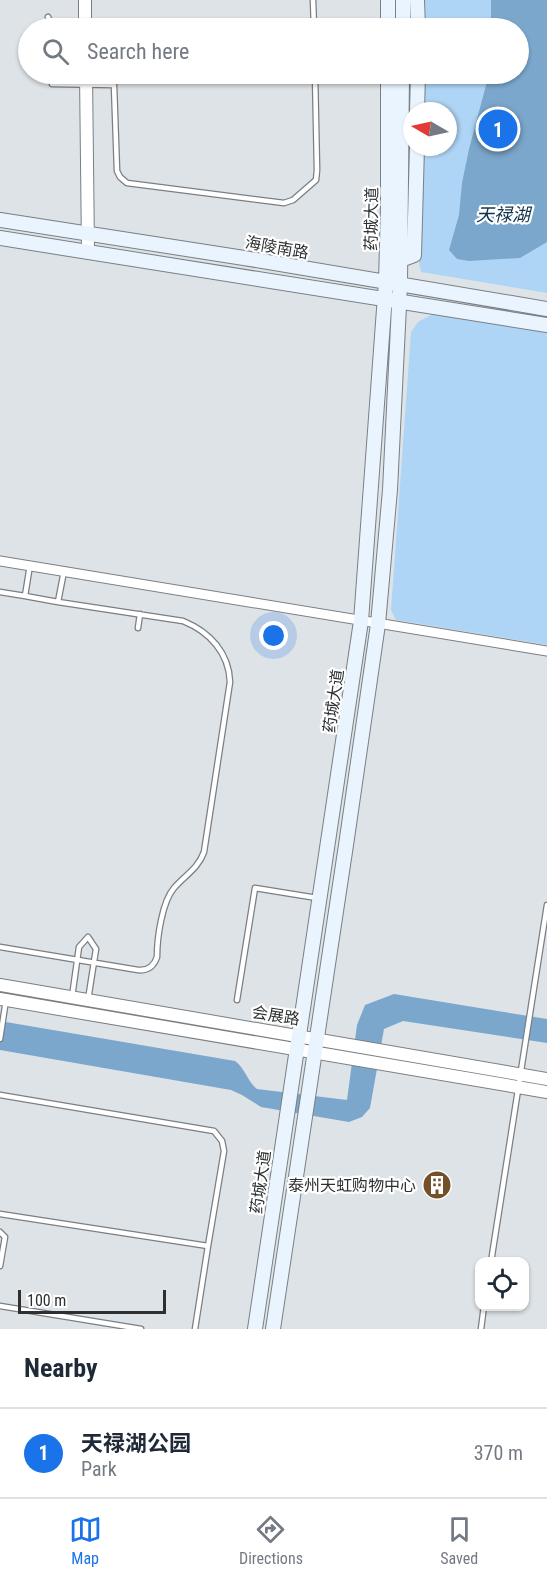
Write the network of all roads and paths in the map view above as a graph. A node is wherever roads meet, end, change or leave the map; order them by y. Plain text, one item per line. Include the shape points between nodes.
1 (85, 0) edge
2 (313, 0) edge
3 (388, 0) edge
4 (403, 0) edge
5 (417, 0) edge
6 (85, 18) edge
7 (314, 18) edge
8 (388, 18) edge
9 (403, 18) edge
10 (418, 18) edge
11 (86, 84) edge
12 (109, 84) edge
13 (315, 84) edge
14 (388, 84) edge
15 (402, 84) edge
16 (418, 84) edge
17 (417, 102) edge
18 (417, 156) edge
19 (0, 220) edge
20 (86, 234) junction
21 (0, 238) edge
22 (88, 251) junction
23 (401, 260) junction
24 (386, 282) junction
25 (400, 285) junction
26 (384, 298) junction
27 (399, 300) junction
28 (547, 309) edge
29 (547, 324) edge
30 (0, 561) edge
31 (30, 566) junction
32 (64, 570) junction
33 (0, 592) edge
34 (25, 596) junction
35 (58, 602) junction
36 (140, 614) junction
37 (361, 621) junction
38 (378, 624) junction
39 (138, 628) dead end
40 (547, 651) edge
41 (320, 899) junction
42 (547, 905) edge
43 (0, 947) edge
44 (77, 960) junction
45 (94, 963) junction
46 (0, 985) edge
47 (72, 997) junction
48 (3, 1000) edge
49 (88, 1000) junction
50 (237, 1000) dead end
51 (0, 1039) edge
52 (297, 1043) junction
53 (315, 1045) junction
54 (547, 1079) edge
55 (520, 1081) junction
56 (547, 1092) edge
57 (0, 1095) edge
58 (0, 1214) edge
59 (0, 1232) edge
60 (208, 1246) junction
61 (492, 1257) edge
62 (0, 1266) edge
63 (0, 1306) edge
64 (483, 1311) edge
65 (141, 1329) edge
66 (195, 1329) edge
67 (255, 1329) edge
68 (273, 1329) edge
69 (481, 1329) edge

1 - 6 street
2 - 7 lane
3 - 8 main road
4 - 9 main road
5 - 10 main road
11 - 20 street
12 - 13 lane via 114,85 117,171 127,183 284,203 316,180
14 - 24 main road, 药城大道
15 - 23 main road, 药城大道
16 - 17 main road
18 - 23 main road via 414,255
19 - 20 main road, 海陵南路
20 - 22 street
20 - 24 main road, 海陵南路
21 - 22 main road, 海陵南路
22 - 26 main road, 海陵南路
23 - 25 main road, 药城大道
24 - 25 main road, 海陵南路
24 - 26 main road, 药城大道
25 - 27 main road, 药城大道
25 - 28 main road, 海陵南路
26 - 27 main road, 海陵南路
26 - 37 main road, 药城大道
27 - 29 main road, 海陵南路
27 - 38 main road, 药城大道 via 390,490
30 - 31 street
31 - 32 street
31 - 34 lane
32 - 35 lane
32 - 37 street
33 - 34 lane
34 - 35 lane
35 - 36 lane
36 - 39 lane
36 - 45 lane via 183,621 202,630 222,652 230,682 204,852 196,867 166,899 156,961 143,970
37 - 38 street
37 - 41 main road, 药城大道
38 - 40 street
38 - 53 main road, 药城大道
41 - 50 lane via 255,888
41 - 52 main road, 药城大道
42 - 55 lane
43 - 44 lane
44 - 45 lane
44 - 45 lane via 79,947 88,938 96,949
44 - 47 lane
45 - 49 lane
46 - 47 street, 会展路
47 - 49 street, 会展路
48 - 51 lane
48 - 52 street, 会展路
49 - 52 street, 会展路
52 - 53 street, 会展路
52 - 67 main road, 药城大道
53 - 55 street, 会展路
53 - 68 main road, 药城大道
54 - 55 street, 会展路
55 - 56 street, 会展路
55 - 61 lane
57 - 60 lane via 214,1131 224,1151
58 - 60 lane
59 - 62 lane via 5,1237
60 - 66 lane
63 - 65 lane
64 - 69 lane

